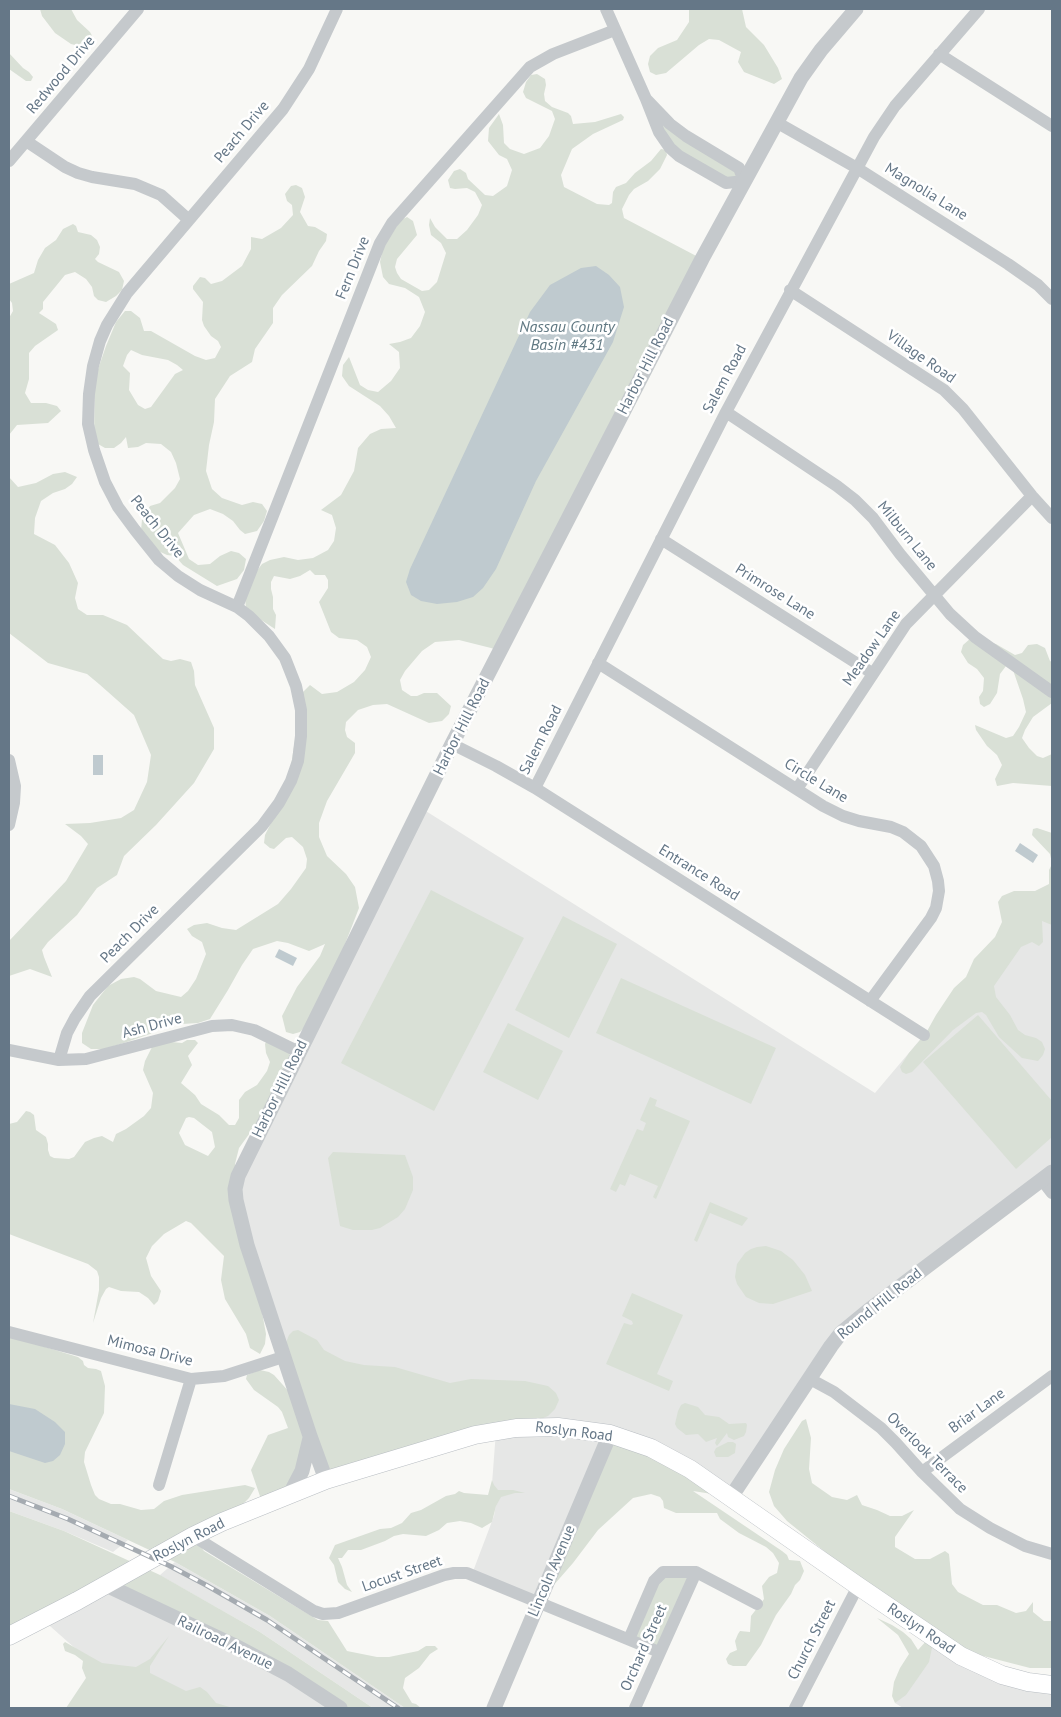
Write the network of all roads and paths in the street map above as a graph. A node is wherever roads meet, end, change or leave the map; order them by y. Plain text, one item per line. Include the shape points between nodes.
1 (138, 9) edge
2 (337, 9) edge
3 (606, 9) edge
4 (856, 9) edge
5 (980, 9) edge
6 (615, 30) junction
7 (940, 54) junction
8 (646, 99) junction
9 (776, 122) junction
10 (1052, 126) edge
11 (26, 141) junction
12 (9, 161) edge
13 (857, 168) junction
14 (744, 181) junction
15 (188, 220) junction
16 (790, 290) junction
17 (1052, 298) edge
18 (726, 412) junction
19 (1032, 496) junction
20 (1052, 518) edge
21 (661, 539) junction
22 (934, 594) junction
23 (237, 607) junction
24 (598, 662) junction
25 (872, 673) junction
26 (1052, 692) edge
27 (452, 744) junction
28 (9, 760) edge
29 (535, 788) junction
30 (797, 790) junction
31 (9, 825) edge
32 (870, 1001) junction
33 (924, 1036) dead end
34 (9, 1050) edge
35 (299, 1052) junction
36 (59, 1060) junction
37 (1047, 1176) edge
38 (1052, 1193) edge
39 (9, 1332) edge
40 (283, 1357) junction
41 (1052, 1376) edge
42 (191, 1379) junction
43 (810, 1379) junction
44 (610, 1434) junction
45 (310, 1436) junction
46 (922, 1472) junction
47 (326, 1480) junction
48 (159, 1485) dead end
49 (290, 1494) junction
50 (731, 1497) junction
51 (193, 1536) junction
52 (1052, 1554) edge
53 (696, 1572) junction
54 (106, 1585) junction
55 (858, 1586) junction
56 (136, 1600) junction
57 (77, 1601) junction
58 (539, 1602) junction
59 (757, 1604) dead end
60 (9, 1636) edge
61 (629, 1639) junction
62 (659, 1652) junction
63 (1052, 1685) edge
64 (340, 1708) edge
65 (494, 1708) edge
66 (635, 1708) edge
67 (795, 1708) edge

1 - 11 street, Redwood Drive
2 - 15 street, Peach Drive via 309,69 282,109
3 - 6 street
4 - 9 street, Harbor Hill Road via 805,71
5 - 7 street, Salem Road
6 - 8 street
6 - 23 street, Fern Drive via 553,54 530,67 392,223 380,243
7 - 10 street
7 - 13 street, Salem Road via 889,113
8 - 14 street via 686,136 738,168
8 - 14 street via 659,132 679,156 726,183
9 - 13 street, Magnolia Lane
9 - 14 street, Harbor Hill Road
11 - 12 street, Redwood Drive
11 - 15 street via 78,173 135,184 161,195
13 - 16 street, Salem Road
13 - 17 street, Magnolia Lane via 1008,264
14 - 27 street, Harbor Hill Road
15 - 23 street, Peach Drive via 127,293 107,324 93,366 88,424 105,482 118,507 159,560 200,590
16 - 18 street, Salem Road
16 - 19 street, Village Road via 944,390
18 - 21 street, Salem Road
18 - 22 street, Milburn Lane via 854,500 873,518
19 - 20 street, Village Road
19 - 22 street, Meadow Lane
21 - 24 street, Salem Road
21 - 25 street, Primrose Lane
22 - 25 street, Meadow Lane via 899,633
22 - 26 street, Milburn Lane via 975,637
23 - 36 street, Peach Drive via 275,642 296,686 302,736 291,781 262,826 90,996 74,1018
24 - 29 street, Salem Road
24 - 30 street, Circle Lane
25 - 30 street, Meadow Lane
27 - 29 street, Entrance Road
27 - 35 street, Harbor Hill Road
28 - 31 street via 15,786
29 - 32 street, Entrance Road
30 - 32 street, Circle Lane via 843,816 903,832 922,846 934,866 939,891 934,913
32 - 33 street, Entrance Road
34 - 36 street, Ash Drive
35 - 36 street, Ash Drive via 254,1030 222,1025 98,1058
35 - 40 street, Harbor Hill Road via 243,1165 235,1189 247,1245
37 - 38 street
37 - 43 street, Round Hill Road via 851,1324 831,1346
39 - 42 street, Mimosa Drive
40 - 42 street, Mimosa Drive via 224,1376
40 - 45 street, Harbor Hill Road
41 - 46 street, Briar Lane
42 - 48 street
43 - 46 street, Overlook Terrace via 834,1392 881,1428
43 - 50 street, Round Hill Road
44 - 47 main road, Roslyn Road via 558,1427 484,1433
44 - 50 main road, Roslyn Road via 651,1448
44 - 58 street, Lincoln Avenue
45 - 47 street, Harbor Hill Road
45 - 49 street via 302,1471
46 - 52 street, Overlook Terrace via 954,1504 990,1528 1025,1546
47 - 49 main road, Roslyn Road
49 - 51 main road, Roslyn Road
50 - 55 main road, Roslyn Road
51 - 54 main road, Roslyn Road
51 - 58 street, Locust Street via 323,1614 338,1613 444,1575 461,1572
53 - 59 street
53 - 61 street via 669,1571 658,1576
53 - 62 street, Orchard Street
54 - 56 street, Railroad Avenue
54 - 57 main road, Roslyn Road
55 - 63 main road, Roslyn Road via 961,1656 1006,1676
55 - 67 street, Church Street
56 - 57 street via 101,1596
56 - 64 street, Railroad Avenue via 288,1674
57 - 60 main road, Roslyn Road
58 - 61 street, Locust Street
58 - 65 street, Lincoln Avenue
61 - 62 street, Locust Street
62 - 66 street, Orchard Street

